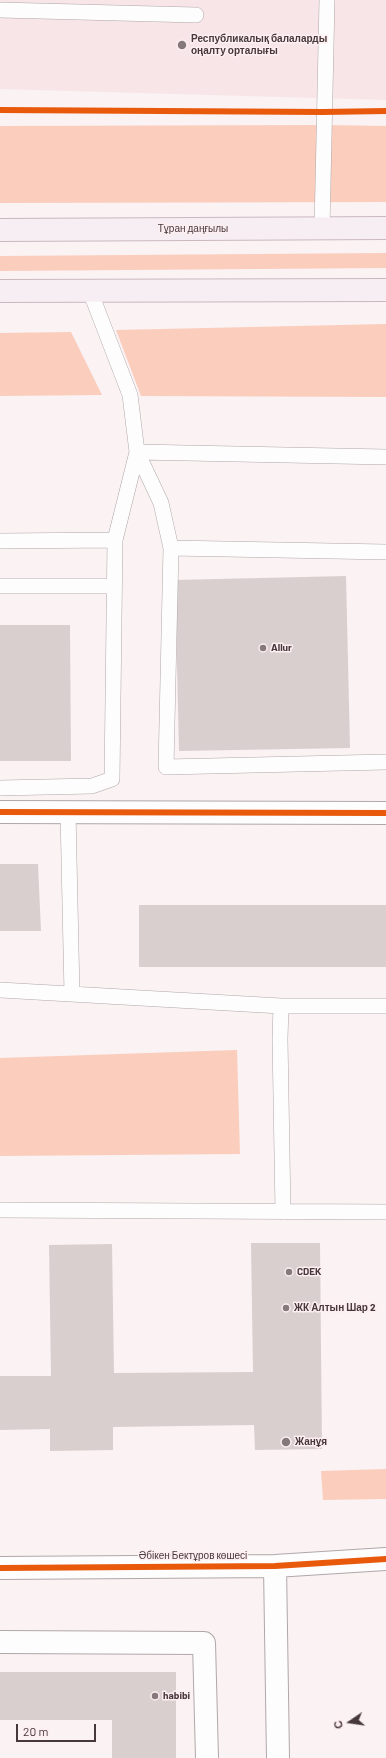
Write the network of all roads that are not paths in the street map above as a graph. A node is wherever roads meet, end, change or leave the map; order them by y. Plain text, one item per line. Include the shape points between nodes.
1 (327, 0) edge
2 (0, 10) edge
3 (196, 15) dead end
4 (386, 228) edge
5 (322, 229) junction
6 (0, 230) edge
7 (386, 290) edge
8 (90, 291) junction
9 (0, 292) edge
10 (137, 452) junction
11 (386, 456) edge
12 (115, 540) junction
13 (0, 541) edge
14 (171, 548) junction
15 (386, 552) edge
16 (0, 586) edge
17 (114, 586) junction
18 (386, 762) edge
19 (0, 788) edge
20 (0, 812) edge
21 (68, 812) junction
22 (386, 813) edge
23 (0, 990) edge
24 (72, 994) junction
25 (281, 1006) junction
26 (386, 1006) edge
27 (0, 1210) edge
28 (283, 1212) junction
29 (386, 1212) edge
30 (386, 1559) edge
31 (275, 1566) junction
32 (0, 1568) edge
33 (0, 1642) edge
34 (207, 1758) edge
35 (278, 1758) edge

1 - 5 lane
2 - 3 lane
4 - 5 main road, Тұран даңғылы
5 - 6 main road, Тұран даңғылы
7 - 8 main road
8 - 9 main road
8 - 10 lane via 130,395
10 - 11 lane
10 - 12 lane
10 - 14 lane via 161,503
12 - 13 lane
12 - 17 lane
14 - 15 lane
14 - 18 lane via 166,768
16 - 17 lane
17 - 19 lane via 112,778 92,786
20 - 21 street
21 - 22 street
21 - 24 lane
23 - 24 lane
24 - 25 lane
25 - 26 lane
25 - 28 lane
27 - 28 lane
28 - 29 lane
30 - 31 street, Әбікен Бектұров көшесі
31 - 32 street, Әбікен Бектұров көшесі
31 - 35 street
33 - 34 street via 204,1643

